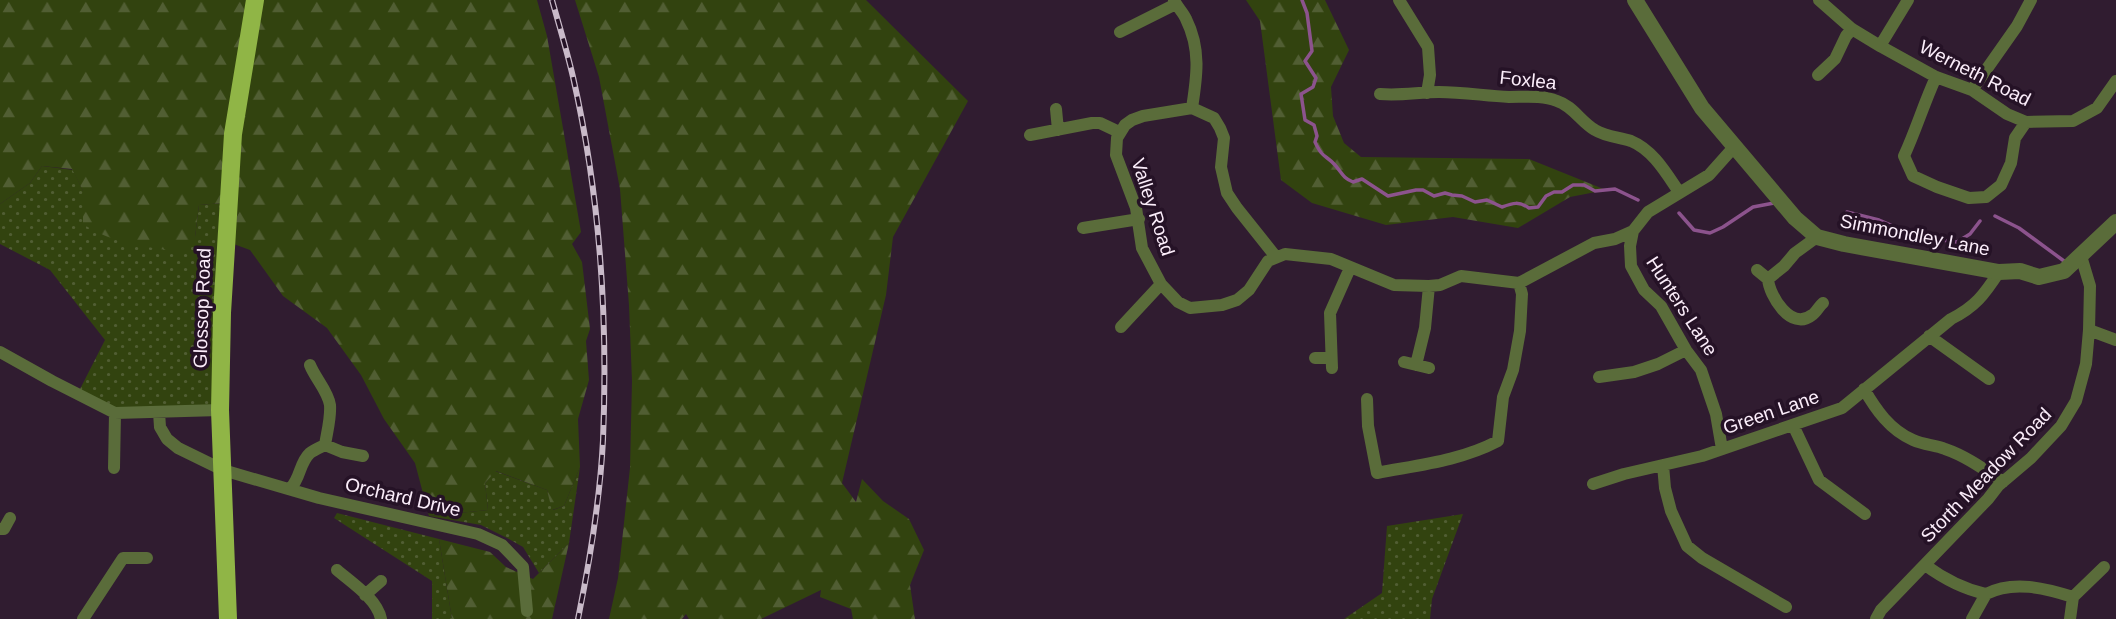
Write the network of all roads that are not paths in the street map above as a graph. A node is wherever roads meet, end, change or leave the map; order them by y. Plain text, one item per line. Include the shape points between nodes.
1 (255, 0) edge
2 (1399, 0) edge
3 (1636, 0) edge
4 (1819, 0) edge
5 (1908, 0) edge
6 (2031, 0) edge
7 (1175, 2) edge
8 (1852, 29) junction
9 (1120, 32) dead end
10 (1880, 46) junction
11 (1818, 75) dead end
12 (1936, 76) junction
13 (2116, 81) edge
14 (1972, 90) junction
15 (1427, 93) junction
16 (1380, 94) dead end
17 (1192, 108) junction
18 (1056, 109) dead end
19 (2026, 122) junction
20 (1058, 130) junction
21 (1119, 132) junction
22 (1030, 135) dead end
23 (1734, 147) junction
24 (1678, 192) junction
25 (1139, 219) junction
26 (2116, 222) edge
27 (1083, 228) dead end
28 (1633, 232) junction
29 (1817, 237) junction
30 (2081, 256) junction
31 (1276, 257) junction
32 (1350, 268) junction
33 (1757, 270) dead end
34 (1998, 272) junction
35 (1769, 279) junction
36 (1520, 282) junction
37 (1161, 284) junction
38 (1429, 286) junction
39 (1823, 303) dead end
40 (1121, 327) dead end
41 (2089, 330) junction
42 (1929, 336) junction
43 (2116, 340) edge
44 (1686, 350) junction
45 (0, 352) edge
46 (1315, 358) dead end
47 (310, 365) dead end
48 (1417, 365) dead end
49 (1598, 377) dead end
50 (1989, 379) dead end
51 (1864, 389) junction
52 (1367, 399) dead end
53 (219, 410) junction
54 (159, 412) junction
55 (115, 413) junction
56 (1793, 425) junction
57 (325, 445) junction
58 (1722, 449) junction
59 (363, 456) dead end
60 (1662, 465) junction
61 (114, 468) dead end
62 (223, 470) junction
63 (2003, 482) junction
64 (1592, 484) dead end
65 (290, 489) junction
66 (1865, 514) dead end
67 (9, 518) dead end
68 (0, 529) edge
69 (147, 558) dead end
70 (1925, 565) junction
71 (2104, 567) dead end
72 (337, 570) dead end
73 (381, 580) dead end
74 (1986, 594) junction
75 (365, 595) junction
76 (2073, 597) junction
77 (1786, 607) dead end
78 (527, 611) dead end
79 (83, 619) edge
80 (229, 619) edge
81 (381, 619) edge
82 (1876, 619) edge
83 (1972, 619) edge
84 (2070, 619) edge

1 - 53 main road, Glossop Road via 229,181
2 - 15 street via 1428,47
3 - 23 street, Simmondley Lane via 1702,108
4 - 8 street, Werneth Road
5 - 10 street
6 - 14 street
7 - 9 street
7 - 17 street via 1194,36 1198,59
8 - 10 street, Werneth Road
8 - 11 street via 1835,60
10 - 12 street, Werneth Road
12 - 14 street, Werneth Road
12 - 19 street via 1904,156 1913,176 1969,198 1986,197 2001,186 2015,138
13 - 19 street, Werneth Road via 2097,108 2073,121
14 - 19 street, Werneth Road
15 - 16 street, Foxlea
15 - 24 street, Foxlea via 1558,101 1594,129 1632,142 1653,156
17 - 21 street via 1132,120
17 - 31 street via 1214,118 1220,128 1224,138 1220,167 1227,193
18 - 20 street
20 - 21 street via 1092,123
20 - 22 street
21 - 25 street, Valley Road via 1116,155
23 - 24 street via 1709,174
23 - 29 street, Simmondley Lane
24 - 28 street via 1648,212
25 - 27 street
25 - 37 street, Valley Road via 1142,248
26 - 30 street, Simmondley Lane
28 - 36 street via 1594,243
28 - 44 street, Hunters Lane via 1631,266
29 - 34 street, Simmondley Lane
29 - 35 street
30 - 34 street, Simmondley Lane via 2064,271 2039,277 2020,271
30 - 41 street, Storth Meadow Road via 2090,286
31 - 32 street via 1310,255
31 - 37 street, Valley Road via 1268,261 1249,290 1222,305 1190,307 1178,302
32 - 38 street via 1394,285
32 - 46 street via 1331,313 1331,363
33 - 35 street
34 - 42 street, Green Lane via 1970,309
35 - 39 street via 1779,305 1793,318 1812,316
36 - 38 street via 1461,276
36 - 52 street via 1520,331 1503,397 1498,441 1455,458 1377,472
37 - 40 street
38 - 48 street
41 - 43 street
41 - 63 street, Storth Meadow Road via 2077,401 2031,458
42 - 50 street
42 - 51 street, Green Lane
44 - 49 street via 1634,372
44 - 58 street, Hunters Lane via 1701,370
45 - 55 street
47 - 57 street via 330,404
51 - 56 street, Green Lane via 1842,408
51 - 63 street via 1893,428 1912,440 1945,448
53 - 54 street
53 - 62 main road, Glossop Road
54 - 55 street
54 - 62 street, Orchard Drive via 160,426 178,449
55 - 61 street
56 - 58 street, Green Lane
56 - 66 street via 1819,480
57 - 59 street
57 - 65 street via 310,453
58 - 60 street, Green Lane
60 - 64 street, Green Lane
60 - 77 street via 1671,512 1687,546
62 - 65 street, Orchard Drive
62 - 80 main road, Glossop Road
63 - 70 street, Storth Meadow Road
65 - 78 street, Orchard Drive via 478,534 502,545 523,566
67 - 68 street
69 - 79 street via 123,558
70 - 74 street via 1946,580
70 - 82 street, Storth Meadow Road
71 - 76 street
72 - 75 street
73 - 75 street
74 - 76 street via 1999,587 2016,587 2044,588
74 - 83 street
75 - 81 street
76 - 84 street

